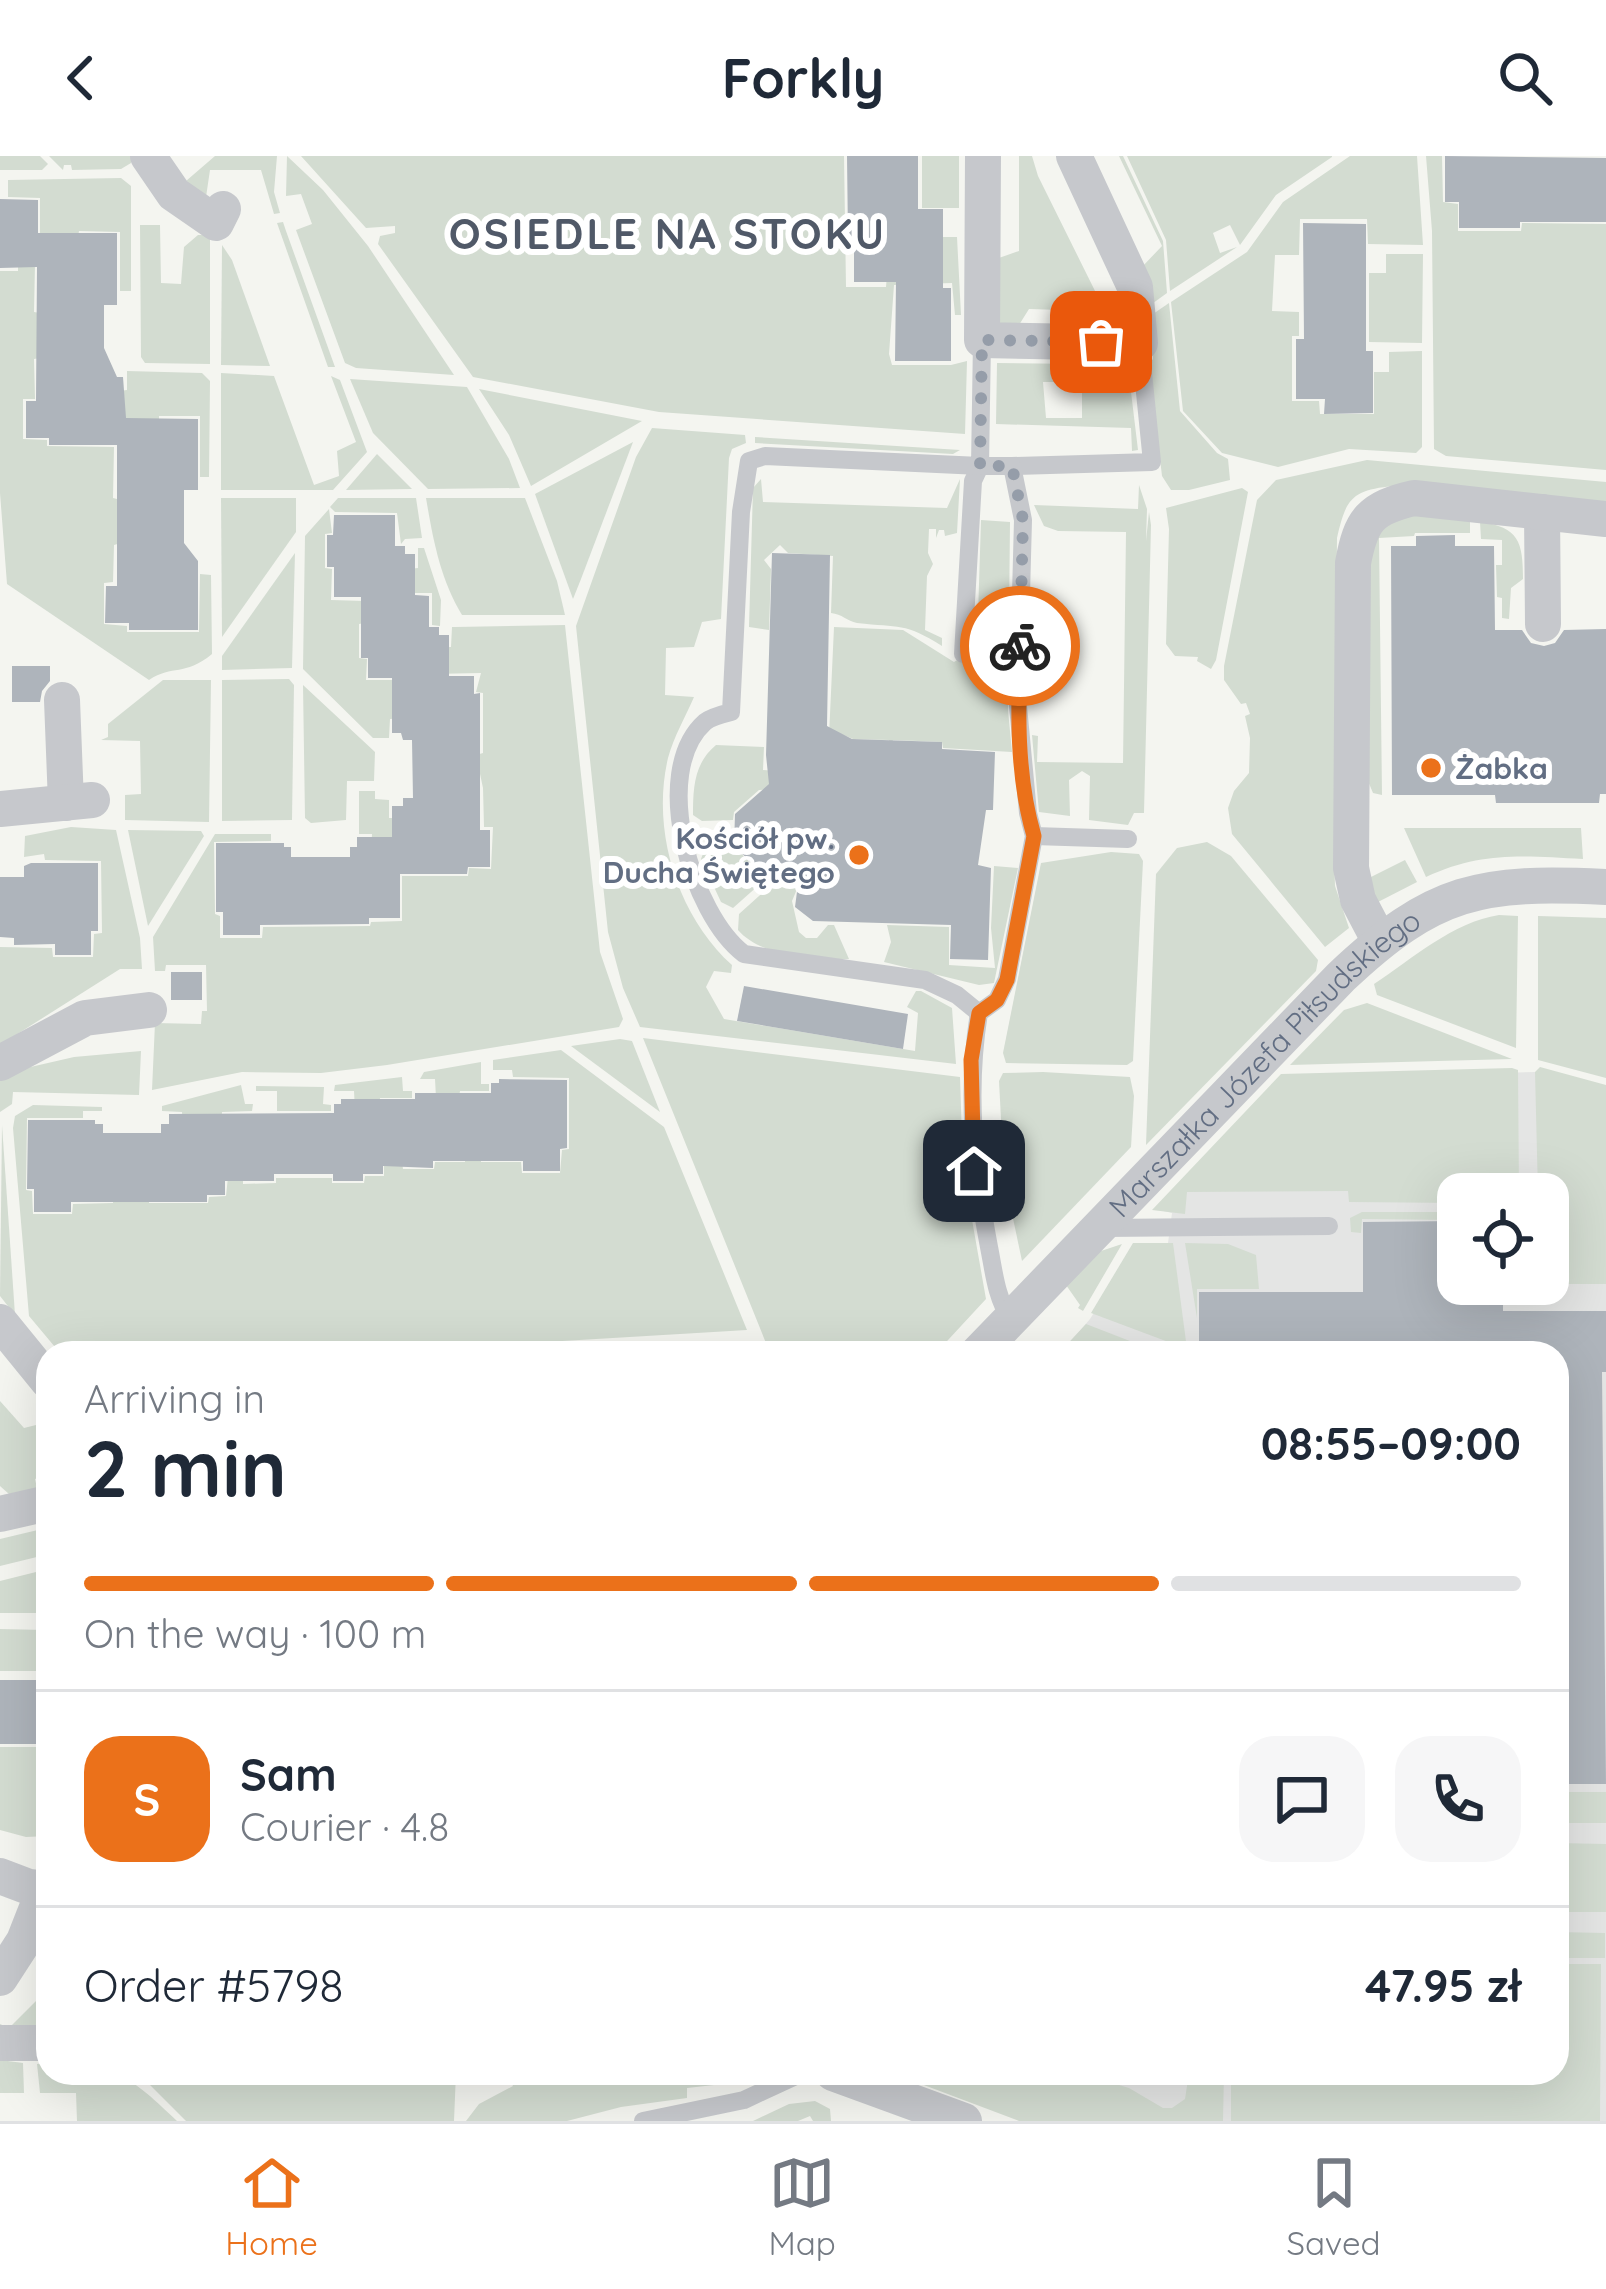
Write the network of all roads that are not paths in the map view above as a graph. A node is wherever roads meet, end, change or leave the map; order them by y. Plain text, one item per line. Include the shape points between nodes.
1 (148, 156) edge
2 (983, 156) edge
3 (1074, 156) edge
4 (223, 209) dead end
5 (982, 340) junction
6 (1140, 343) junction
7 (980, 466) junction
8 (1012, 466) junction
9 (1542, 512) junction
10 (1606, 519) edge
11 (1543, 624) dead end
12 (962, 654) dead end
13 (62, 700) dead end
14 (2, 804) edge
15 (1034, 836) junction
16 (1128, 839) dead end
17 (1606, 887) edge
18 (1380, 942) junction
19 (148, 1010) dead end
20 (979, 1013) junction
21 (0, 1063) edge
22 (1329, 1226) dead end
23 (1099, 1228) junction
24 (1010, 1318) junction
25 (0, 1322) edge
26 (989, 1341) edge
27 (36, 1366) edge
28 (36, 1506) edge
29 (0, 1514) edge
30 (0, 1876) edge
31 (36, 1887) edge
32 (36, 1913) edge
33 (0, 1978) edge
34 (0, 2043) edge
35 (36, 2043) edge
36 (776, 2085) edge
37 (866, 2085) edge
38 (644, 2121) edge
39 (964, 2121) edge

1 - 4 street via 187,206 216,223
2 - 5 street
3 - 6 street via 1136,287
5 - 6 street
5 - 7 lane
6 - 8 lane via 1152,463
7 - 8 lane
7 - 12 lane
7 - 20 lane via 749,460 731,712 706,721 679,787 690,866 729,942 744,953 926,980
8 - 15 lane via 1023,520 1018,706
9 - 10 street
9 - 11 street
9 - 18 street via 1414,498 1369,517 1358,538 1352,868
13 - 14 street via 79,801
15 - 16 lane
15 - 20 lane via 1007,980
17 - 18 street, Marszałka Józefa Piłsudskiego via 1466,892
18 - 23 street, Marszałka Józefa Piłsudskiego
19 - 21 street via 86,1018
20 - 24 lane via 971,1060 974,1171
22 - 23 lane
23 - 24 street, Marszałka Józefa Piłsudskiego
24 - 26 street, Marszałka Józefa Piłsudskiego
25 - 27 street
28 - 29 street
30 - 31 street
32 - 33 street
34 - 35 street
36 - 38 lane via 744,2100
37 - 39 street

